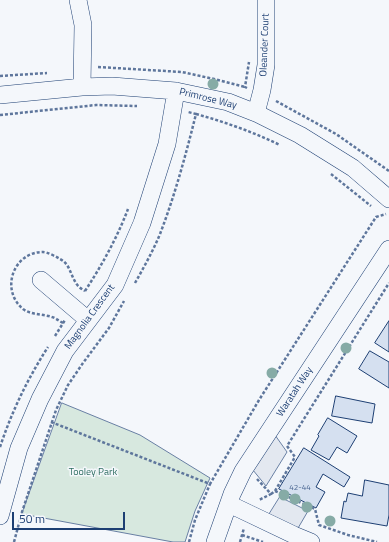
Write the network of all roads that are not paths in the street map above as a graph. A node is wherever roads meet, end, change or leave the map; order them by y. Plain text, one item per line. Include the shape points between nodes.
1 (78, 0) edge
2 (266, 0) edge
3 (82, 87) junction
4 (176, 91) junction
5 (0, 95) edge
6 (256, 113) junction
7 (389, 199) edge
8 (389, 249) edge
9 (41, 280) dead end
10 (88, 320) junction
11 (228, 504) junction
12 (0, 516) edge
13 (215, 542) edge
14 (312, 542) edge

1 - 3 street via 83,25
2 - 6 street, Oleander Court via 266,66
3 - 4 street, Primrose Way via 112,86
3 - 5 street, Primrose Way
4 - 6 street, Primrose Way via 228,102
4 - 10 street, Magnolia Crescent via 167,144 142,223 115,285
6 - 7 street, Primrose Way via 300,135 353,168
8 - 11 street, Waratah Way via 243,471
9 - 10 street
10 - 12 street, Magnolia Crescent via 65,351 40,400 19,448
11 - 13 street, Waratah Way
11 - 14 street

